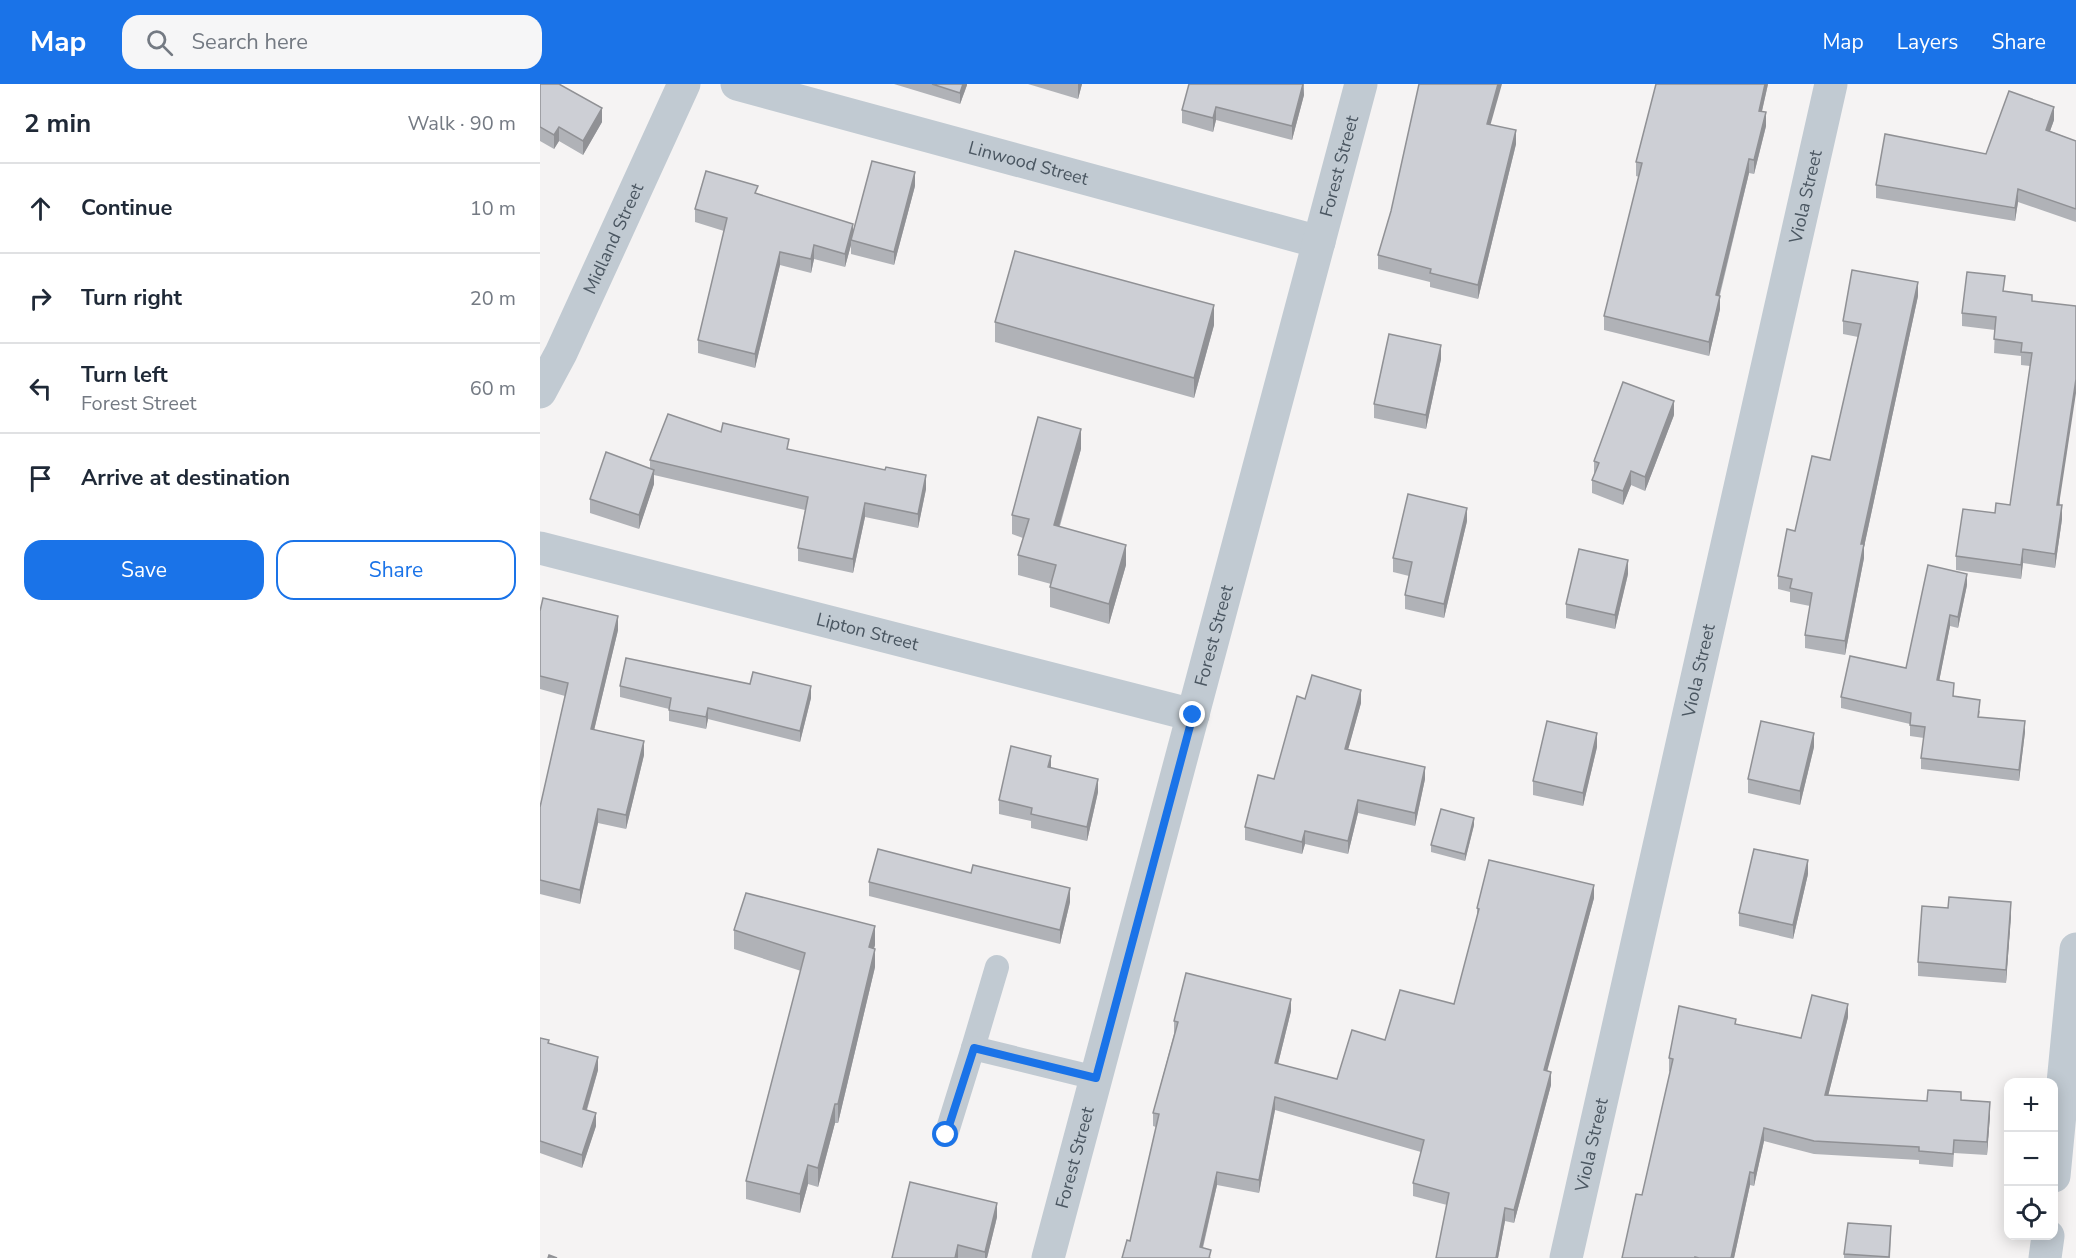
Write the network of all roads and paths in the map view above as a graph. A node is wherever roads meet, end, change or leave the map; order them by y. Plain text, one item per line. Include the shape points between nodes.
1 (684, 84) edge
2 (737, 84) edge
3 (1361, 84) edge
4 (1831, 84) edge
5 (1320, 242) junction
6 (540, 392) edge
7 (540, 548) edge
8 (1193, 715) junction
9 (2076, 949) edge
10 (997, 967) dead end
11 (974, 1048) junction
12 (1096, 1078) junction
13 (946, 1135) dead end
14 (2058, 1135) edge
15 (2047, 1240) edge
16 (1048, 1258) edge
17 (1566, 1258) edge
18 (2045, 1258) edge

1 - 6 street, Midland Street
2 - 5 street, Linwood Street
3 - 5 street, Forest Street
4 - 17 street, Viola Street
5 - 8 street, Forest Street
7 - 8 street, Lipton Street
8 - 12 street, Forest Street
9 - 14 street
10 - 11 lane
11 - 12 lane
11 - 13 lane
12 - 16 street, Forest Street
15 - 18 street

